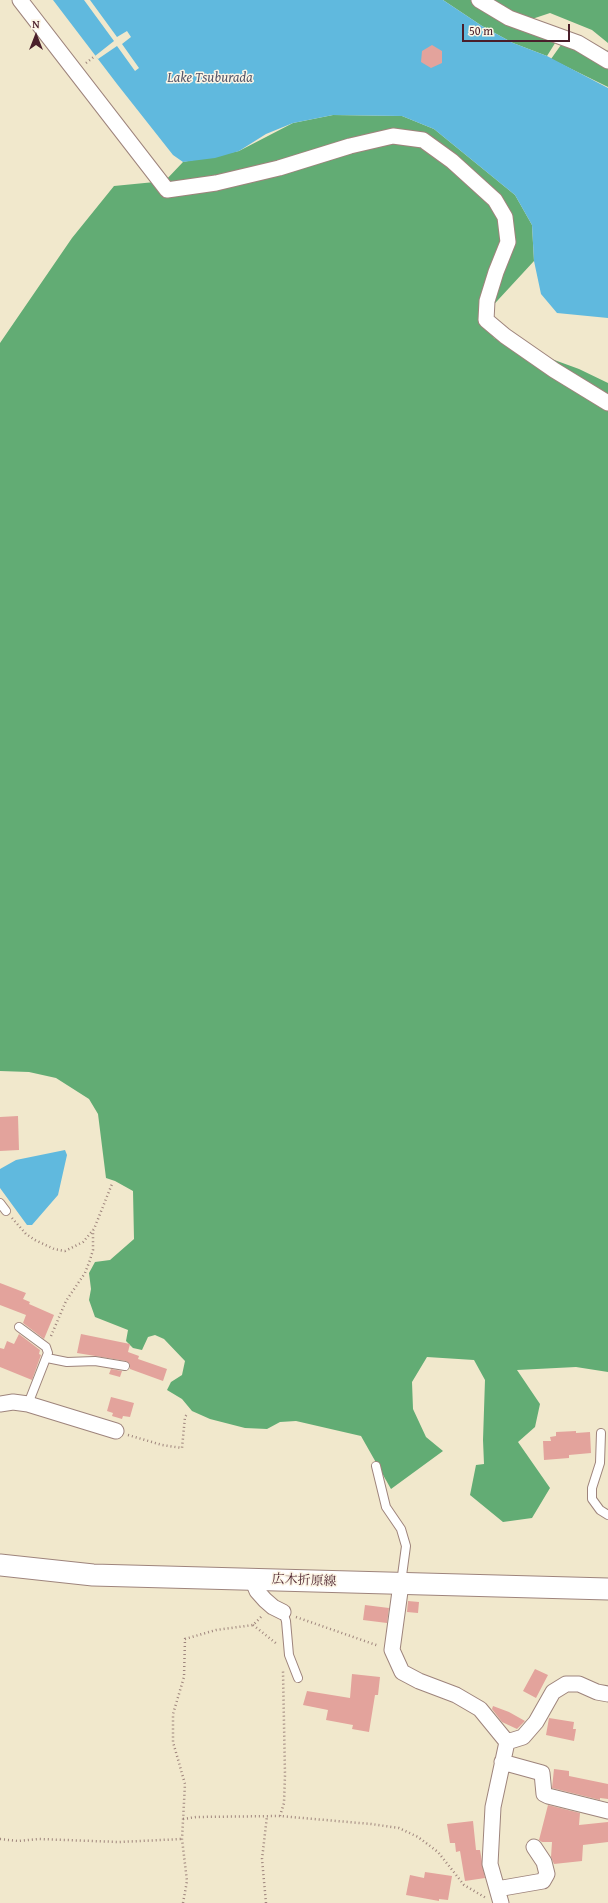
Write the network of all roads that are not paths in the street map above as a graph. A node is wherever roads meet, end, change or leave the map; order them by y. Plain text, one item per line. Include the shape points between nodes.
1 (20, 0) edge
2 (479, 0) edge
3 (608, 61) edge
4 (608, 403) edge
5 (0, 1203) edge
6 (6, 1211) road end
7 (19, 1327) dead end
8 (47, 1358) junction
9 (125, 1366) dead end
10 (0, 1404) edge
11 (28, 1404) junction
12 (116, 1432) road end
13 (601, 1433) dead end
14 (376, 1466) dead end
15 (608, 1515) edge
16 (0, 1566) edge
17 (252, 1580) junction
18 (401, 1584) junction
19 (608, 1589) edge
20 (278, 1610) joint
21 (298, 1678) dead end
22 (608, 1694) edge
23 (506, 1742) junction
24 (502, 1762) junction
25 (608, 1811) edge
26 (534, 1847) dead end
27 (495, 1897) edge

1 - 4 street via 166,190 216,183 393,136 423,140 452,161 495,200 505,217 508,242 487,301 486,320 554,370
2 - 3 street via 509,18 578,43
5 - 6 lane
7 - 8 lane via 46,1347
8 - 9 lane
8 - 11 lane
10 - 11 street
11 - 12 street
13 - 15 lane via 600,1462 592,1488 592,1499 600,1510
14 - 18 lane via 386,1507 401,1529 406,1546
16 - 17 main road, 広木折原線 via 92,1575
17 - 18 main road, 広木折原線
17 - 20 street via 257,1591
18 - 19 main road, 広木折原線
18 - 23 street via 392,1650 402,1672 480,1709
20 - 21 lane via 286,1621 289,1655
22 - 23 street via 579,1684 566,1684 553,1692 536,1722 523,1737
23 - 24 street
24 - 25 street via 542,1773 544,1794 548,1796
24 - 27 street via 493,1807 490,1864
26 - 27 street via 544,1862 547,1874 543,1881

